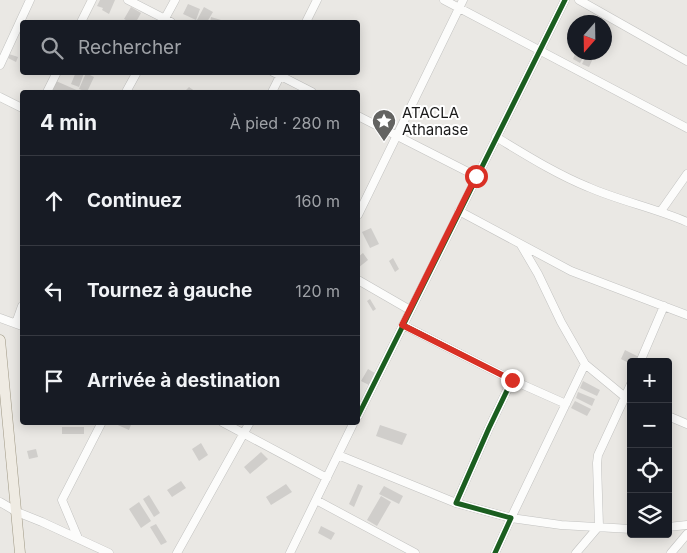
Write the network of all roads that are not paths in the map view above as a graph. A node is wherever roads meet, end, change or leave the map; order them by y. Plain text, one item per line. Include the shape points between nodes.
1 (30, 0) edge
2 (92, 0) edge
3 (128, 0) edge
4 (175, 0) edge
5 (317, 0) edge
6 (444, 0) edge
7 (565, 0) edge
8 (578, 0) edge
9 (461, 4) edge
10 (21, 20) edge
11 (82, 20) edge
12 (164, 20) edge
13 (166, 20) edge
14 (307, 20) edge
15 (20, 22) edge
16 (540, 50) junction
17 (687, 61) edge
18 (0, 65) edge
19 (56, 75) edge
20 (135, 75) edge
21 (278, 75) edge
22 (280, 75) edge
23 (48, 90) edge
24 (127, 90) edge
25 (273, 90) edge
26 (308, 90) edge
27 (0, 97) edge
28 (20, 107) edge
29 (360, 117) edge
30 (687, 128) edge
31 (397, 136) junction
32 (496, 137) junction
33 (687, 174) edge
34 (476, 176) junction
35 (360, 211) edge
36 (459, 211) junction
37 (661, 211) junction
38 (687, 222) edge
39 (522, 245) junction
40 (360, 281) edge
41 (664, 306) junction
42 (410, 310) junction
43 (687, 314) edge
44 (0, 318) edge
45 (19, 324) edge
46 (402, 325) junction
47 (0, 340) edge
48 (642, 358) edge
49 (585, 364) junction
50 (512, 380) junction
51 (627, 397) edge
52 (627, 400) edge
53 (566, 404) junction
54 (360, 412) edge
55 (672, 418) edge
56 (687, 424) edge
57 (100, 425) edge
58 (228, 425) edge
59 (248, 425) edge
60 (353, 425) edge
61 (244, 434) junction
62 (338, 455) junction
63 (327, 478) junction
64 (316, 500) junction
65 (0, 502) edge
66 (456, 503) junction
67 (16, 512) junction
68 (511, 518) junction
69 (687, 525) edge
70 (599, 526) junction
71 (672, 527) edge
72 (627, 529) edge
73 (687, 534) edge
74 (78, 538) junction
75 (92, 550) edge
76 (20, 553) edge
77 (109, 553) edge
78 (177, 553) edge
79 (290, 553) edge
80 (415, 553) edge
81 (495, 553) edge
82 (576, 553) edge
83 (671, 553) edge

1 - 10 street
2 - 11 street
3 - 12 street
4 - 13 street
5 - 14 street
6 - 9 street
7 - 16 street
8 - 17 street
9 - 16 street
9 - 31 street
15 - 18 street
16 - 30 street
16 - 32 street
19 - 23 street
20 - 24 street
21 - 25 street
22 - 26 street
27 - 28 street
29 - 31 street
31 - 34 street
31 - 35 street
32 - 34 street
32 - 37 street via 589,188
33 - 37 street
34 - 36 street
36 - 39 street
36 - 42 street
37 - 38 street
39 - 41 street via 571,271
39 - 49 street
40 - 42 street
41 - 43 street
41 - 48 street
42 - 46 street
44 - 45 street
46 - 50 street
46 - 54 street
47 - 67 main road
49 - 51 street
49 - 53 street
50 - 53 street
50 - 66 street
52 - 70 street via 598,455
53 - 68 street
55 - 56 street
57 - 74 street via 62,500
58 - 61 street
59 - 61 street
60 - 62 street
61 - 63 street
61 - 78 street
62 - 63 street
62 - 66 street
63 - 64 street
64 - 79 street
64 - 80 street
65 - 67 street
66 - 68 street
67 - 74 street
67 - 76 main road
68 - 70 street
68 - 81 street
69 - 71 street
70 - 72 street
70 - 82 street
73 - 83 street
74 - 75 street
75 - 77 street

